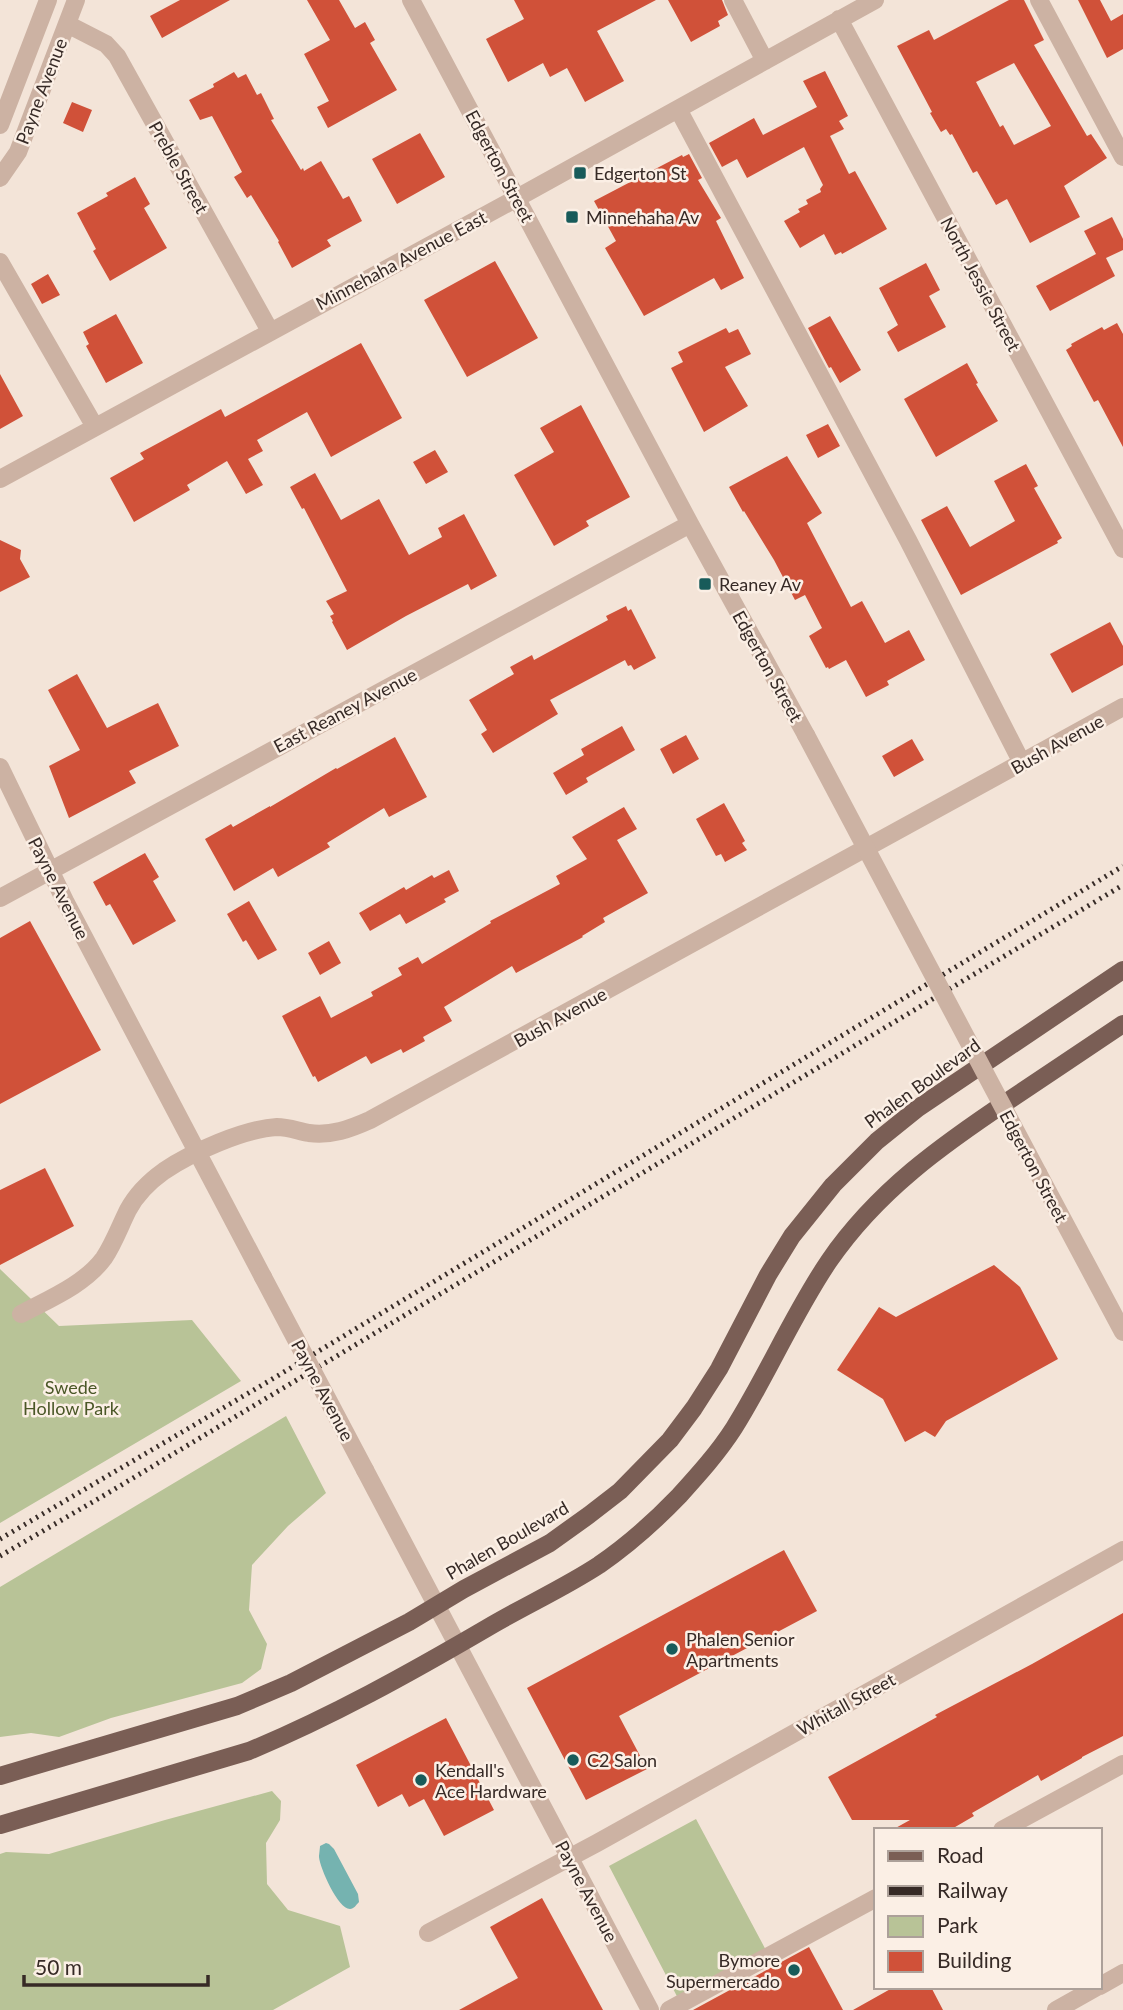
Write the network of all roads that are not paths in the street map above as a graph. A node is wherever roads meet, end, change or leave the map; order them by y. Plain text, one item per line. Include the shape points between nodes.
1 (48, 0) edge
2 (76, 0) edge
3 (411, 0) edge
4 (733, 0) edge
5 (875, 0) edge
6 (1039, 0) edge
7 (839, 19) junction
8 (67, 24) junction
9 (765, 61) junction
10 (678, 108) junction
11 (0, 125) edge
12 (1123, 157) edge
13 (0, 178) edge
14 (517, 198) junction
15 (0, 262) edge
16 (270, 331) junction
17 (95, 427) junction
18 (5, 475) edge
19 (690, 524) junction
20 (1123, 549) edge
21 (1123, 707) edge
22 (1022, 763) junction
23 (0, 767) edge
24 (50, 871) junction
25 (0, 898) edge
26 (1123, 970) edge
27 (1123, 1024) edge
28 (197, 1152) junction
29 (21, 1314) dead end
30 (1123, 1332) edge
31 (1123, 1550) edge
32 (436, 1606) junction
33 (458, 1646) junction
34 (1123, 1764) edge
35 (0, 1776) edge
36 (0, 1825) edge
37 (1006, 1828) edge
38 (569, 1858) junction
39 (874, 1899) edge
40 (428, 1933) dead end
41 (1123, 1973) edge
42 (1102, 1985) edge
43 (1095, 1989) edge
44 (650, 2010) edge
45 (670, 2010) edge
46 (1056, 2010) edge

1 - 11 street, Payne Avenue
2 - 8 street, Payne Avenue
3 - 14 street, Edgerton Street
4 - 9 street
5 - 7 street, Minnehaha Avenue East
6 - 12 street
7 - 9 street, Minnehaha Avenue East
7 - 20 street, North Jessie Street
8 - 13 street, Payne Avenue via 18,152
8 - 16 street, Preble Street via 106,44 117,56
9 - 10 street, Minnehaha Avenue East
10 - 14 street, Minnehaha Avenue East
10 - 22 street
14 - 16 street, Minnehaha Avenue East
14 - 19 street, Edgerton Street
15 - 17 street
16 - 17 street, Minnehaha Avenue East
17 - 18 street, Minnehaha Avenue East
19 - 24 street, East Reaney Avenue
19 - 30 street, Edgerton Street, bridge
21 - 22 street, Bush Avenue
22 - 28 street, Bush Avenue via 370,1120 328,1133 264,1128
23 - 24 street, Payne Avenue
24 - 25 street, East Reaney Avenue
24 - 28 street, Payne Avenue
26 - 32 main road, Phalen Boulevard via 918,1108 877,1141 792,1236 719,1369 648,1464 550,1543
27 - 33 main road via 945,1143 864,1216 822,1271 732,1431 704,1468 647,1527 598,1565
28 - 29 street, Bush Avenue via 165,1171 137,1197 103,1259 90,1272
28 - 32 street, Payne Avenue, bridge
31 - 38 street, Whitall Street
32 - 33 street, Payne Avenue
32 - 35 main road, Phalen Boulevard via 259,1698
33 - 36 main road via 249,1751
33 - 38 street, Payne Avenue
34 - 37 street
38 - 40 street, Whitall Street
38 - 44 street, Payne Avenue
39 - 45 street
41 - 42 street
43 - 46 street

